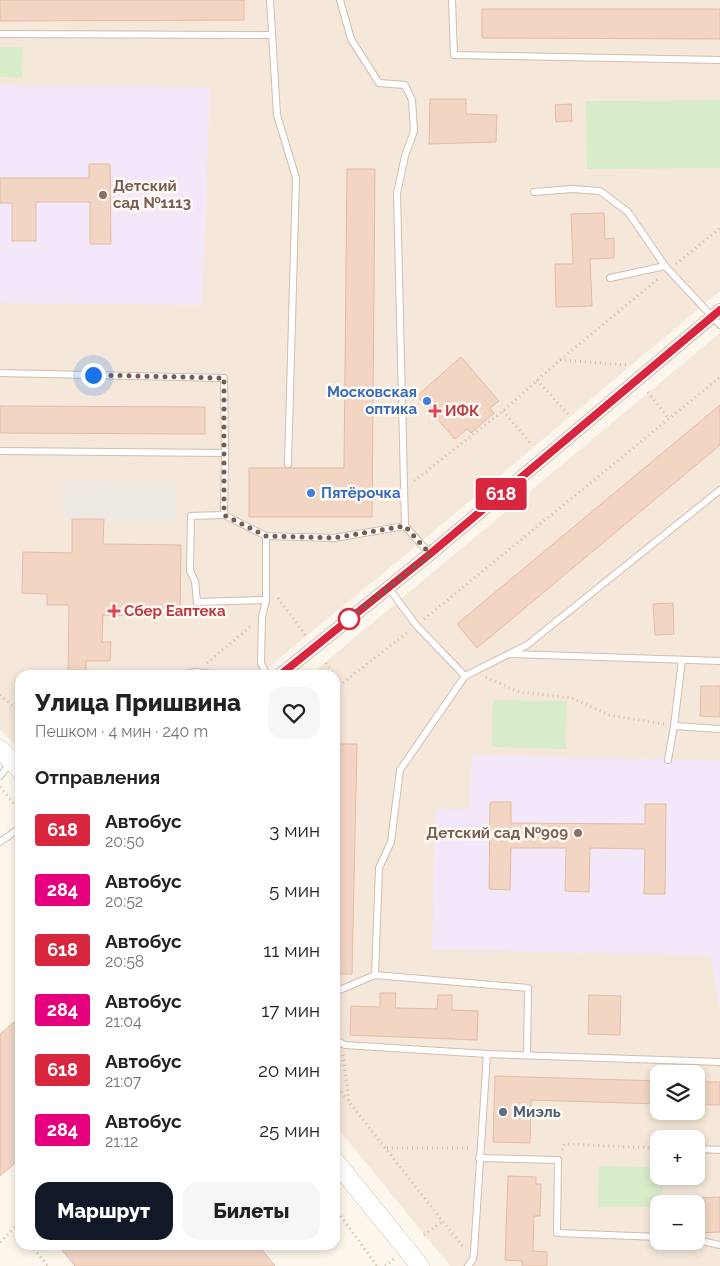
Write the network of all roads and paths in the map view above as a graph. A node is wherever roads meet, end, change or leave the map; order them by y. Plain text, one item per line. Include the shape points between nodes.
1 (270, 0) edge
2 (340, 0) edge
3 (452, 0) edge
4 (0, 34) edge
5 (272, 34) junction
6 (720, 60) edge
7 (534, 192) dead end
8 (720, 228) edge
9 (666, 268) junction
10 (610, 278) dead end
11 (718, 317) edge
12 (560, 360) junction
13 (628, 365) dead end
14 (0, 373) edge
15 (720, 377) edge
16 (537, 380) junction
17 (648, 392) dead end
18 (502, 411) junction
19 (568, 415) dead end
20 (669, 419) junction
21 (532, 446) dead end
22 (0, 450) edge
23 (225, 453) junction
24 (288, 464) dead end
25 (404, 489) junction
26 (720, 490) edge
27 (224, 515) junction
28 (405, 526) junction
29 (266, 536) junction
30 (430, 554) junction
31 (388, 587) junction
32 (278, 598) dead end
33 (266, 600) junction
34 (262, 617) junction
35 (416, 625) junction
36 (306, 636) dead end
37 (511, 654) junction
38 (682, 660) junction
39 (720, 661) edge
40 (326, 663) dead end
41 (199, 670) edge
42 (264, 670) edge
43 (286, 670) edge
44 (331, 670) edge
45 (465, 676) junction
46 (486, 676) dead end
47 (341, 684) edge
48 (0, 695) edge
49 (15, 708) edge
50 (674, 726) junction
51 (720, 729) edge
52 (10, 760) edge
53 (668, 760) dead end
54 (0, 776) edge
55 (0, 787) edge
56 (15, 805) edge
57 (15, 832) edge
58 (0, 842) edge
59 (375, 975) junction
60 (340, 990) edge
61 (341, 1043) edge
62 (487, 1054) junction
63 (527, 1055) junction
64 (720, 1062) edge
65 (340, 1090) edge
66 (349, 1101) junction
67 (386, 1148) junction
68 (480, 1148) junction
69 (650, 1148) edge
70 (705, 1149) edge
71 (720, 1150) edge
72 (479, 1158) junction
73 (558, 1160) junction
74 (340, 1167) edge
75 (340, 1215) edge
76 (443, 1221) junction
77 (15, 1227) edge
78 (424, 1235) dead end
79 (650, 1237) edge
80 (0, 1242) edge
81 (705, 1242) edge
82 (720, 1245) edge
83 (35, 1250) edge
84 (397, 1256) dead end
85 (473, 1259) junction
86 (48, 1266) edge
87 (378, 1266) edge
88 (385, 1266) edge
89 (420, 1266) edge
90 (468, 1266) edge

1 - 5 lane
2 - 25 lane via 351,40 378,83 405,85 412,100 414,131 397,192
3 - 6 lane via 454,55
4 - 5 lane
5 - 24 lane via 277,115 296,178
7 - 9 lane via 600,191 628,212
8 - 9 path
9 - 10 lane
9 - 11 lane
9 - 12 path
11 - 30 street
12 - 13 path
12 - 16 path
14 - 23 lane via 224,378
15 - 20 path
16 - 18 path
16 - 19 path
17 - 20 path
18 - 21 path
18 - 25 path
20 - 35 path
22 - 23 lane
23 - 27 lane
25 - 28 lane
26 - 37 lane via 527,645
27 - 29 lane
27 - 33 lane via 190,516 190,571 195,581 197,602
28 - 29 lane via 334,538
28 - 30 lane
29 - 33 lane
30 - 31 street
31 - 35 lane
31 - 43 street
32 - 36 path
33 - 34 lane
34 - 41 path
34 - 42 lane via 261,663
35 - 45 lane
35 - 47 path
37 - 38 lane
37 - 45 lane
38 - 39 lane
38 - 50 lane
40 - 44 path
45 - 59 lane via 400,770 391,842 380,868
46 - 50 path via 519,692 572,698 609,715
48 - 49 path
50 - 51 lane
50 - 53 lane
52 - 54 lane
55 - 56 path
57 - 58 lane
59 - 60 lane
59 - 63 lane via 528,988
61 - 62 lane
61 - 66 path
62 - 63 lane
62 - 68 lane
63 - 64 lane
65 - 66 path
66 - 67 path
67 - 68 path
67 - 76 path
68 - 72 lane
69 - 73 path via 565,1144
70 - 71 lane
72 - 73 lane
72 - 85 lane
73 - 79 lane via 557,1233
74 - 89 street
75 - 87 path
76 - 78 path
76 - 85 path
77 - 80 path
81 - 82 lane
83 - 86 path
84 - 88 path
85 - 90 lane

